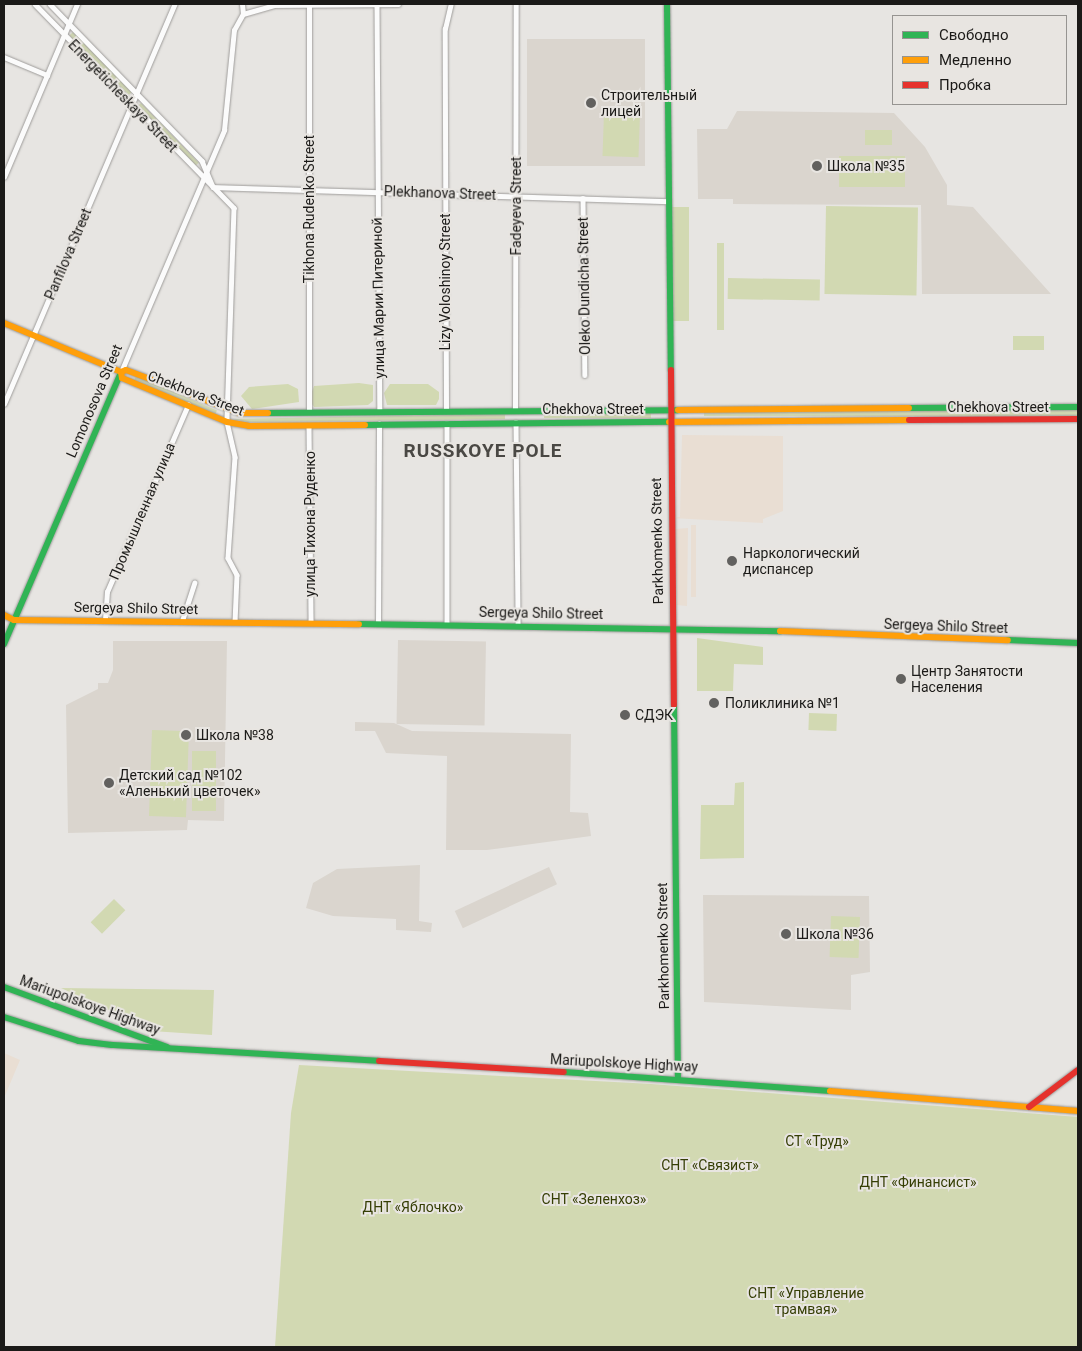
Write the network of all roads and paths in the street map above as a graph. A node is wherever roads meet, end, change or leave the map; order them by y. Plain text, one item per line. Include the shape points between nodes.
1 (35, 4) edge
2 (50, 4) edge
3 (77, 4) edge
4 (175, 4) edge
5 (242, 4) edge
6 (398, 4) edge
7 (451, 4) edge
8 (516, 4) edge
9 (667, 4) edge
10 (310, 5) junction
11 (377, 5) edge
12 (243, 14) junction
13 (69, 23) junction
14 (64, 35) junction
15 (4, 57) edge
16 (47, 75) junction
17 (136, 93) junction
18 (131, 104) junction
19 (206, 167) junction
20 (4, 177) edge
21 (202, 177) junction
22 (213, 187) junction
23 (309, 188) junction
24 (378, 191) junction
25 (445, 193) junction
26 (517, 196) junction
27 (583, 198) junction
28 (667, 201) junction
29 (4, 323) edge
30 (33, 335) junction
31 (120, 372) junction
32 (585, 374) dead end
33 (4, 404) edge
34 (188, 405) junction
35 (1078, 407) edge
36 (515, 409) junction
37 (668, 409) junction
38 (446, 410) junction
39 (228, 411) junction
40 (380, 411) junction
41 (309, 412) junction
42 (1078, 419) edge
43 (668, 421) junction
44 (227, 422) junction
45 (447, 422) junction
46 (516, 422) junction
47 (379, 424) junction
48 (309, 425) junction
49 (194, 583) dead end
50 (4, 615) edge
51 (14, 620) junction
52 (105, 620) junction
53 (182, 621) junction
54 (236, 622) junction
55 (311, 622) junction
56 (378, 623) junction
57 (447, 624) junction
58 (518, 625) junction
59 (671, 627) junction
60 (1078, 643) edge
61 (4, 644) edge
62 (4, 987) edge
63 (4, 1017) edge
64 (167, 1047) junction
65 (1078, 1070) edge
66 (678, 1078) junction
67 (1029, 1108) junction
68 (1078, 1111) edge

1 - 14 street, Energeticheskaya Street
2 - 13 street, Energeticheskaya Street
3 - 13 street
4 - 17 street, Panfilova Street
5 - 12 street
6 - 11 street
7 - 25 street, Lizy Voloshinoy Street via 445,29
8 - 26 street, Fadeyeva Street
9 - 28 main road, Parkhomenko Street
10 - 11 street
10 - 12 street via 274,5
10 - 23 street, Tikhona Rudenko Street
11 - 24 street, улица Марии Питериной
12 - 19 street, Lomonosova Street via 234,30 224,130
13 - 14 street
13 - 17 street, Energeticheskaya Street
14 - 16 street
14 - 18 street, Energeticheskaya Street
15 - 16 street
16 - 20 street
17 - 18 street, Panfilova Street
17 - 19 street, Energeticheskaya Street
18 - 21 street, Energeticheskaya Street
18 - 30 street, Panfilova Street
19 - 21 street, Lomonosova Street
19 - 22 street, Energeticheskaya Street
21 - 22 street, Energeticheskaya Street
21 - 31 street, Lomonosova Street
22 - 23 street, Plekhanova Street
22 - 39 street, Energeticheskaya Street via 236,217
23 - 24 street, Plekhanova Street
23 - 41 street, Tikhona Rudenko Street
24 - 25 street, Plekhanova Street
24 - 40 street, улица Марии Питериной
25 - 26 street, Plekhanova Street
25 - 38 street, Lizy Voloshinoy Street
26 - 27 street, Plekhanova Street
26 - 36 street, Fadeyeva Street
27 - 28 street, Plekhanova Street
27 - 32 street, Oleko Dundicha Street
28 - 37 main road, Parkhomenko Street
29 - 30 main road, Chekhova Street
30 - 31 main road, Chekhova Street
30 - 33 street, Panfilova Street
31 - 34 main road, Chekhova Street via 122,378
31 - 39 main road, Chekhova Street via 126,370
31 - 51 main road, Lomonosova Street
34 - 44 main road, Chekhova Street
34 - 52 street, Промышленная улица via 108,592
35 - 37 main road, Chekhova Street
36 - 37 main road, Chekhova Street
36 - 38 main road, Chekhova Street
36 - 46 main road
37 - 43 main road, Parkhomenko Street
38 - 40 main road, Chekhova Street
39 - 41 main road, Chekhova Street
39 - 44 street, Energeticheskaya Street
40 - 41 main road, Chekhova Street
42 - 43 main road, Chekhova Street
43 - 46 main road, Chekhova Street
43 - 59 main road, Parkhomenko Street
44 - 48 main road, Chekhova Street
44 - 54 street via 235,457 228,558 236,574
45 - 46 main road, Chekhova Street
45 - 47 main road, Chekhova Street
45 - 57 street
46 - 58 street
47 - 48 main road, Chekhova Street
47 - 56 street
48 - 55 street, улица Тихона Руденко
49 - 53 street
50 - 51 main road, Sergeya Shilo Street
51 - 52 main road, Sergeya Shilo Street
51 - 61 main road, Lomonosova Street
52 - 53 main road, Sergeya Shilo Street
53 - 54 main road, Sergeya Shilo Street
54 - 55 main road, Sergeya Shilo Street
55 - 56 main road, Sergeya Shilo Street
56 - 57 main road, Sergeya Shilo Street
57 - 58 main road, Sergeya Shilo Street
58 - 59 main road, Sergeya Shilo Street
59 - 60 main road, Sergeya Shilo Street
59 - 66 main road, Parkhomenko Street
62 - 64 main road, Mariupolskoye Highway
63 - 64 main road, Mariupolskoye Highway via 79,1041
64 - 66 main road, Mariupolskoye Highway
65 - 67 main road
66 - 67 main road, Mariupolskoye Highway
67 - 68 main road, Mariupolskoye Highway

